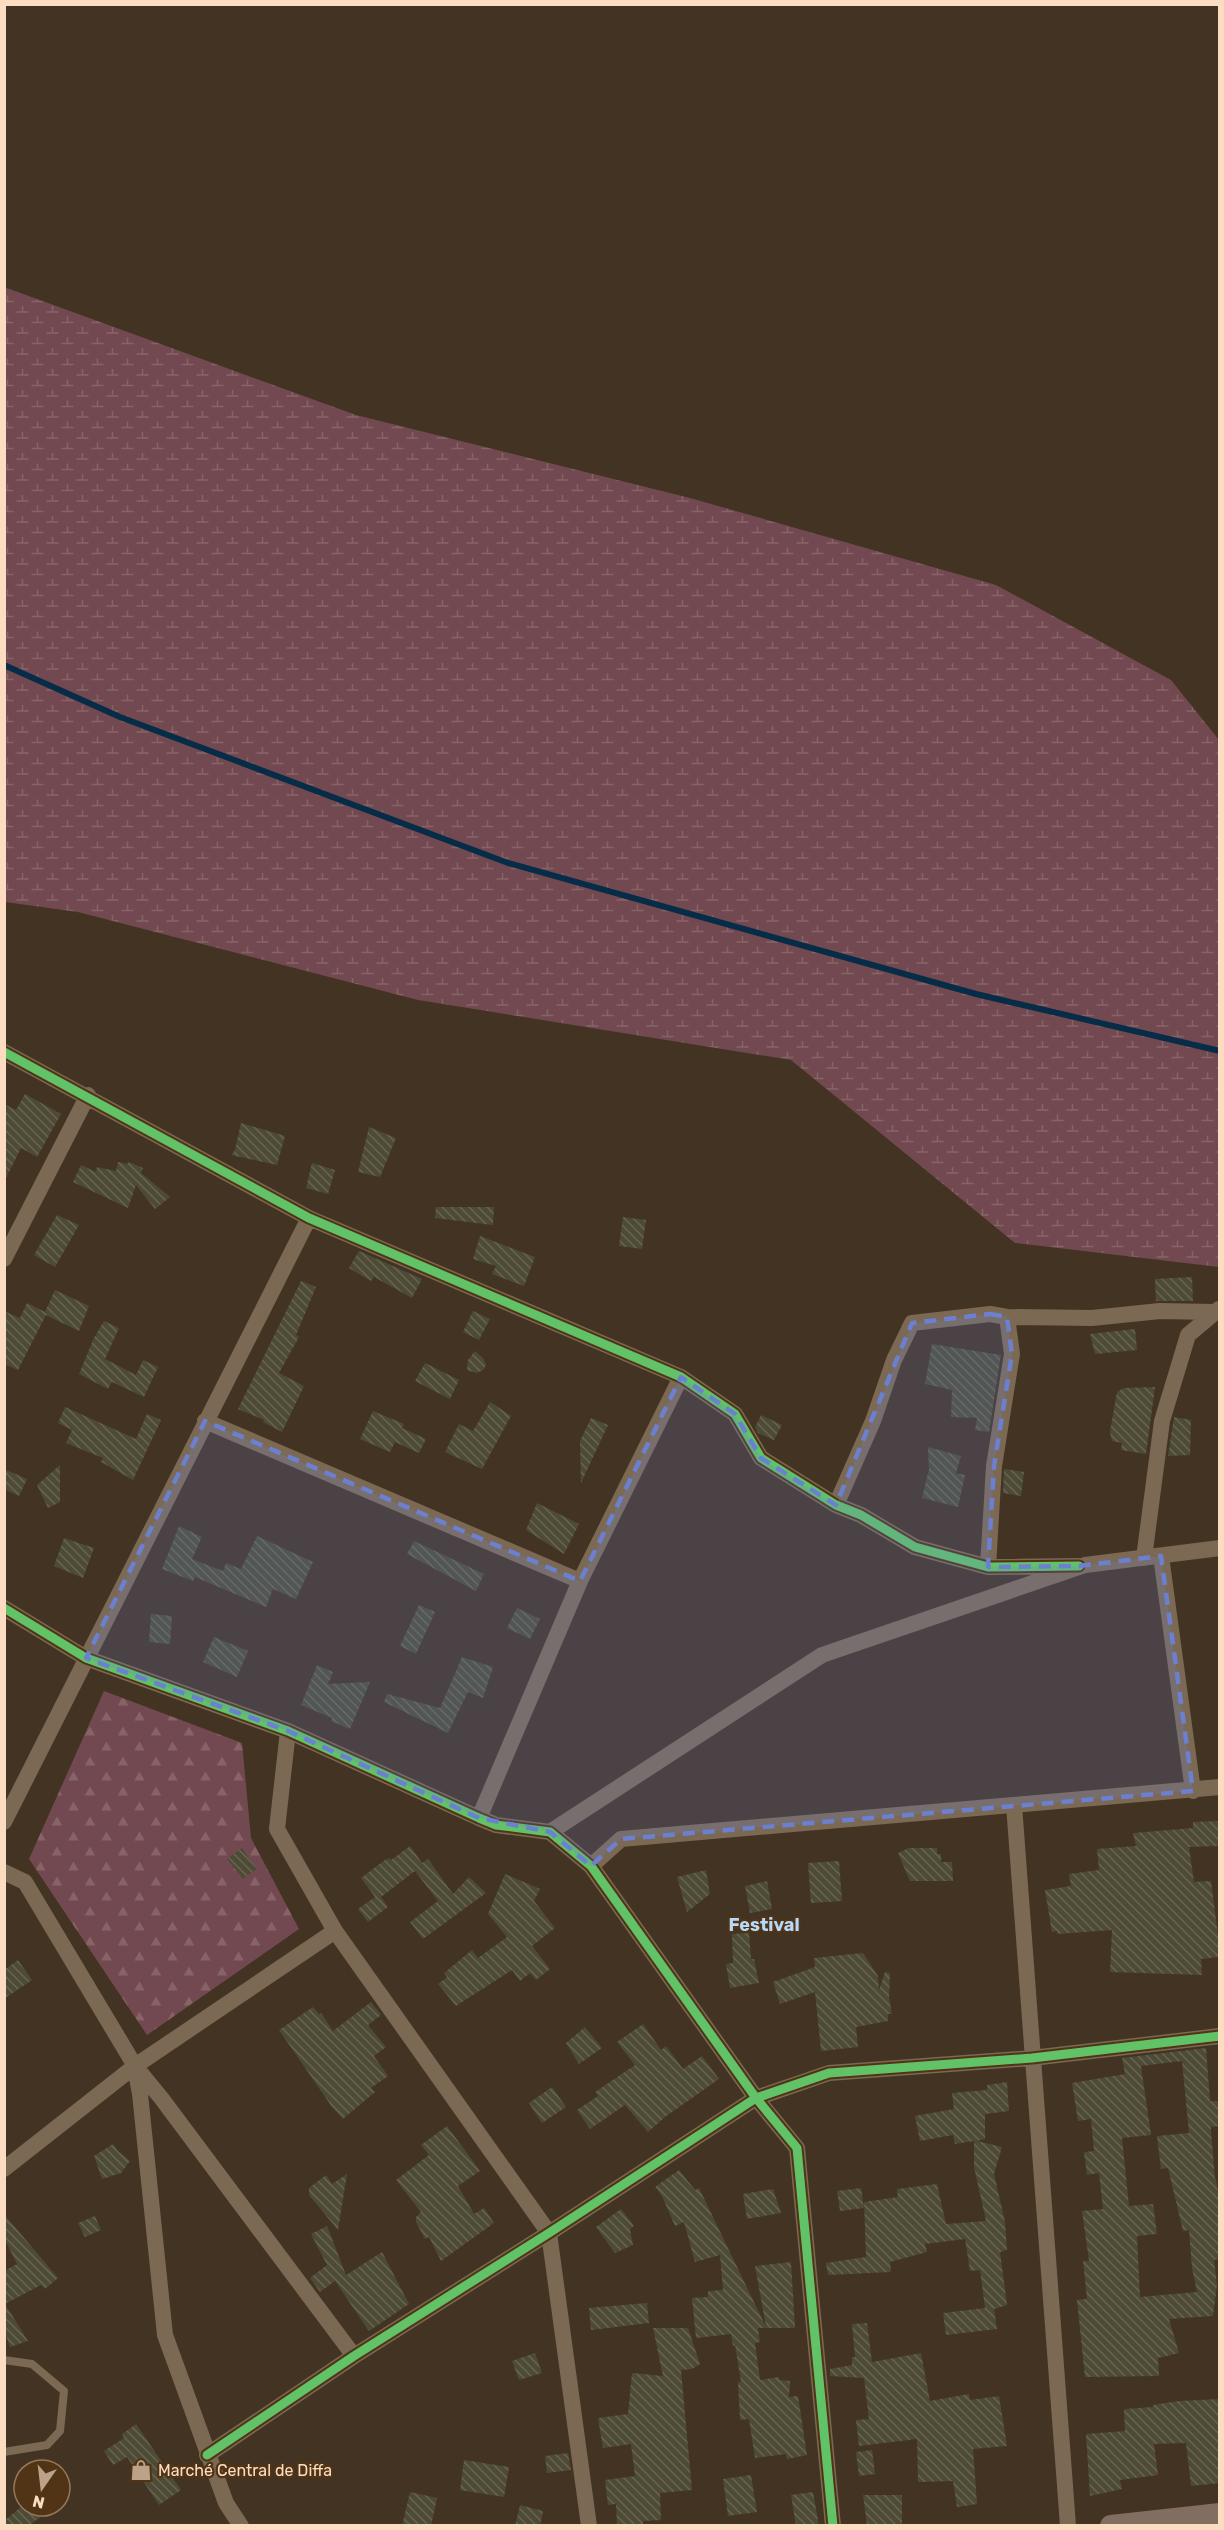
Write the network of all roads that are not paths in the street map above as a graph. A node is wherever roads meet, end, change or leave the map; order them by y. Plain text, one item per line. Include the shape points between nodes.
1 (4, 1052) edge
2 (88, 1095) junction
3 (309, 1218) junction
4 (4, 1259) edge
5 (1217, 1311) edge
6 (1007, 1317) junction
7 (681, 1377) junction
8 (205, 1421) junction
9 (836, 1505) junction
10 (1220, 1548) edge
11 (1153, 1557) junction
12 (1079, 1566) junction
13 (988, 1567) junction
14 (580, 1581) junction
15 (4, 1608) edge
16 (86, 1658) junction
17 (288, 1731) junction
18 (1220, 1788) edge
19 (1193, 1791) junction
20 (1014, 1805) junction
21 (479, 1818) junction
22 (4, 1822) edge
23 (550, 1832) junction
24 (591, 1866) junction
25 (4, 1872) edge
26 (335, 1930) junction
27 (1220, 2036) edge
28 (1032, 2058) junction
29 (135, 2066) junction
30 (756, 2098) junction
31 (4, 2169) edge
32 (549, 2233) junction
33 (354, 2356) junction
34 (4, 2360) edge
35 (4, 2452) edge
36 (207, 2455) junction
37 (1220, 2514) edge
38 (242, 2526) edge
39 (589, 2526) edge
40 (833, 2526) edge
41 (1068, 2526) edge
42 (1112, 2526) edge

1 - 2 street
2 - 3 street
2 - 4 street
3 - 7 street
3 - 8 street
5 - 6 street via 1160,1311 1092,1318
5 - 11 street via 1188,1335 1162,1421
6 - 9 street via 990,1314 912,1323
6 - 13 street via 1012,1354 994,1466
7 - 9 street via 735,1414 761,1458
7 - 14 street
8 - 14 street
8 - 16 street
9 - 13 street via 915,1547
10 - 11 street
11 - 12 street
11 - 19 street
12 - 13 street
12 - 23 street via 822,1655
14 - 21 street
15 - 16 street
16 - 17 street
16 - 22 street
17 - 21 street
17 - 26 street via 277,1829
18 - 19 street
19 - 20 street
20 - 24 street via 621,1839
20 - 28 street
21 - 23 street via 496,1825
23 - 24 street
24 - 30 street
25 - 29 street via 25,1881
26 - 29 street
26 - 32 street
27 - 28 street
28 - 30 street via 829,2073
28 - 41 street
29 - 31 street
29 - 33 street
29 - 36 street via 165,2335
30 - 32 street
30 - 40 street via 796,2148
32 - 33 street
32 - 39 street
33 - 36 street
34 - 35 lane via 32,2364 64,2391 60,2431 46,2445
36 - 38 street via 226,2504
37 - 42 street

